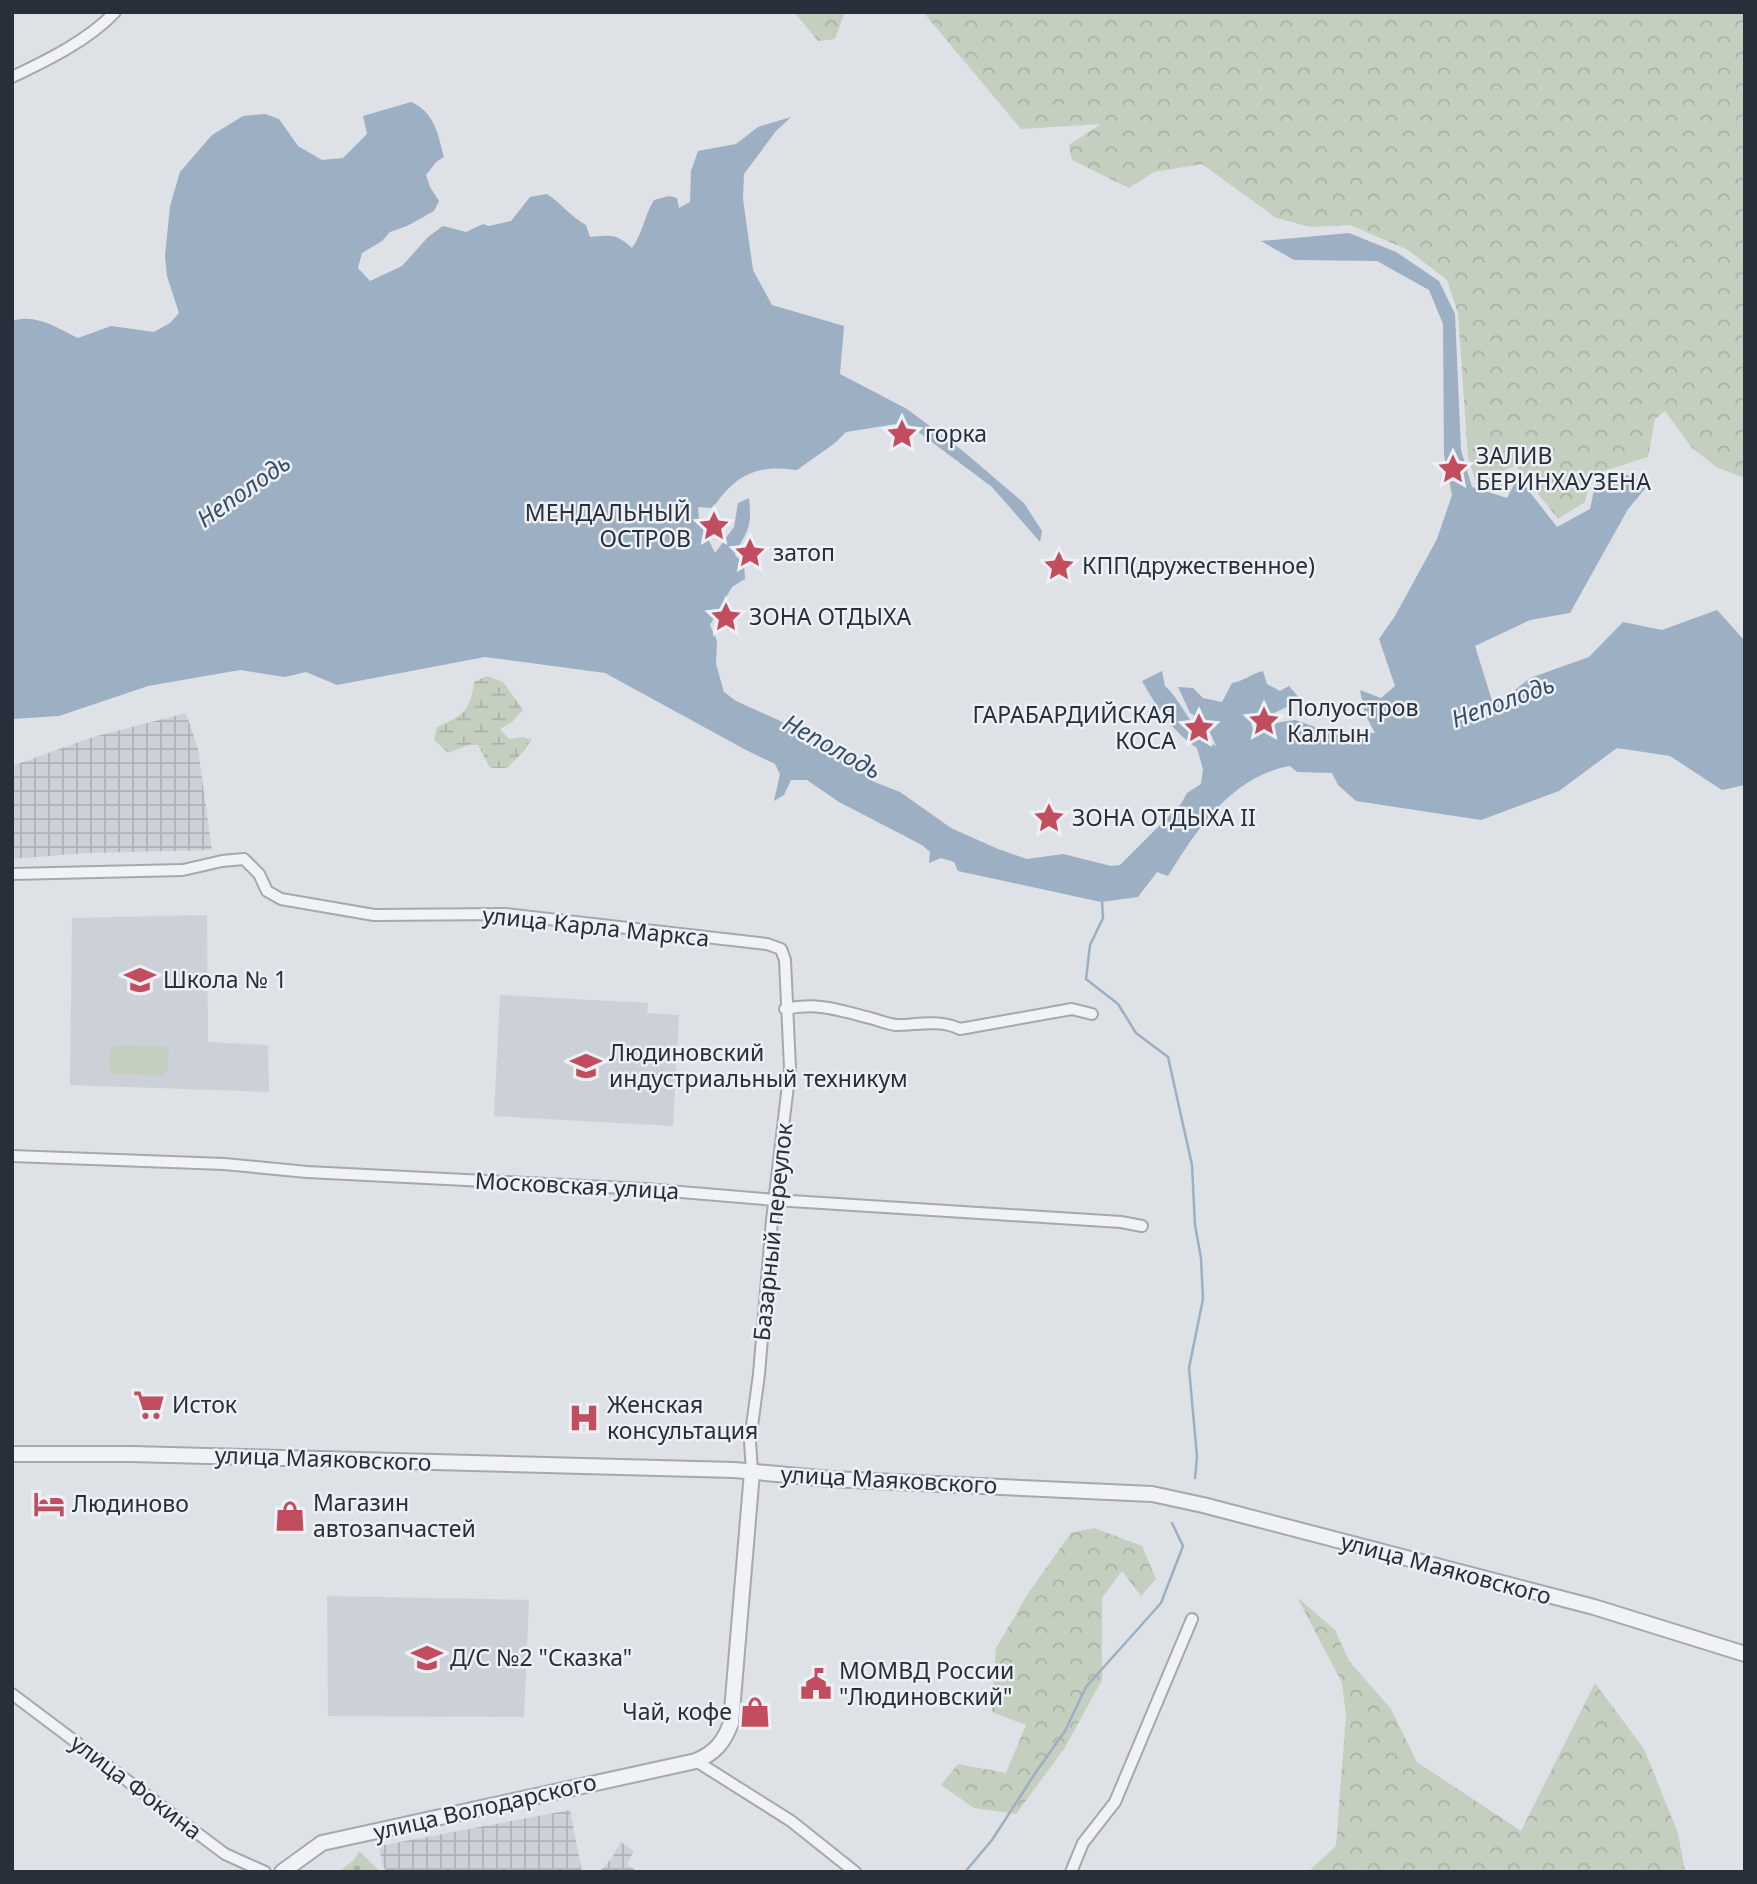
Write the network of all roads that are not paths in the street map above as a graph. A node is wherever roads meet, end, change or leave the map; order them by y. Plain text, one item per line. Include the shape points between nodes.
1 (115, 12) edge
2 (12, 76) edge
3 (12, 874) edge
4 (781, 949) joint
5 (785, 1009) junction
6 (1092, 1014) dead end
7 (12, 1156) edge
8 (775, 1200) junction
9 (1142, 1226) dead end
10 (12, 1454) edge
11 (752, 1472) junction
12 (1192, 1619) dead end
13 (1745, 1654) edge
14 (12, 1694) edge
15 (696, 1761) junction
16 (265, 1872) edge
17 (282, 1872) edge
18 (855, 1872) edge
19 (1071, 1872) edge

1 - 2 street via 48,60
3 - 4 street, улица Карла Маркса via 183,870 244,859 267,891 281,899 374,915 505,914
4 - 5 street, Базарный переулок
5 - 6 street via 806,1004 894,1025 924,1023 960,1029 1072,1009
5 - 8 street, Базарный переулок via 790,1068
7 - 8 street, Московская улица via 224,1164
8 - 9 street, Московская улица
8 - 11 street, Базарный переулок via 750,1441
10 - 11 street, улица Маяковского
11 - 13 street, улица Маяковского via 1152,1494 1594,1607
11 - 15 street, улица Володарского via 731,1723 719,1747
12 - 19 street via 1115,1802 1083,1843
14 - 16 street, улица Фокина via 225,1854
15 - 17 street, улица Володарского via 322,1843
15 - 18 street via 791,1821

